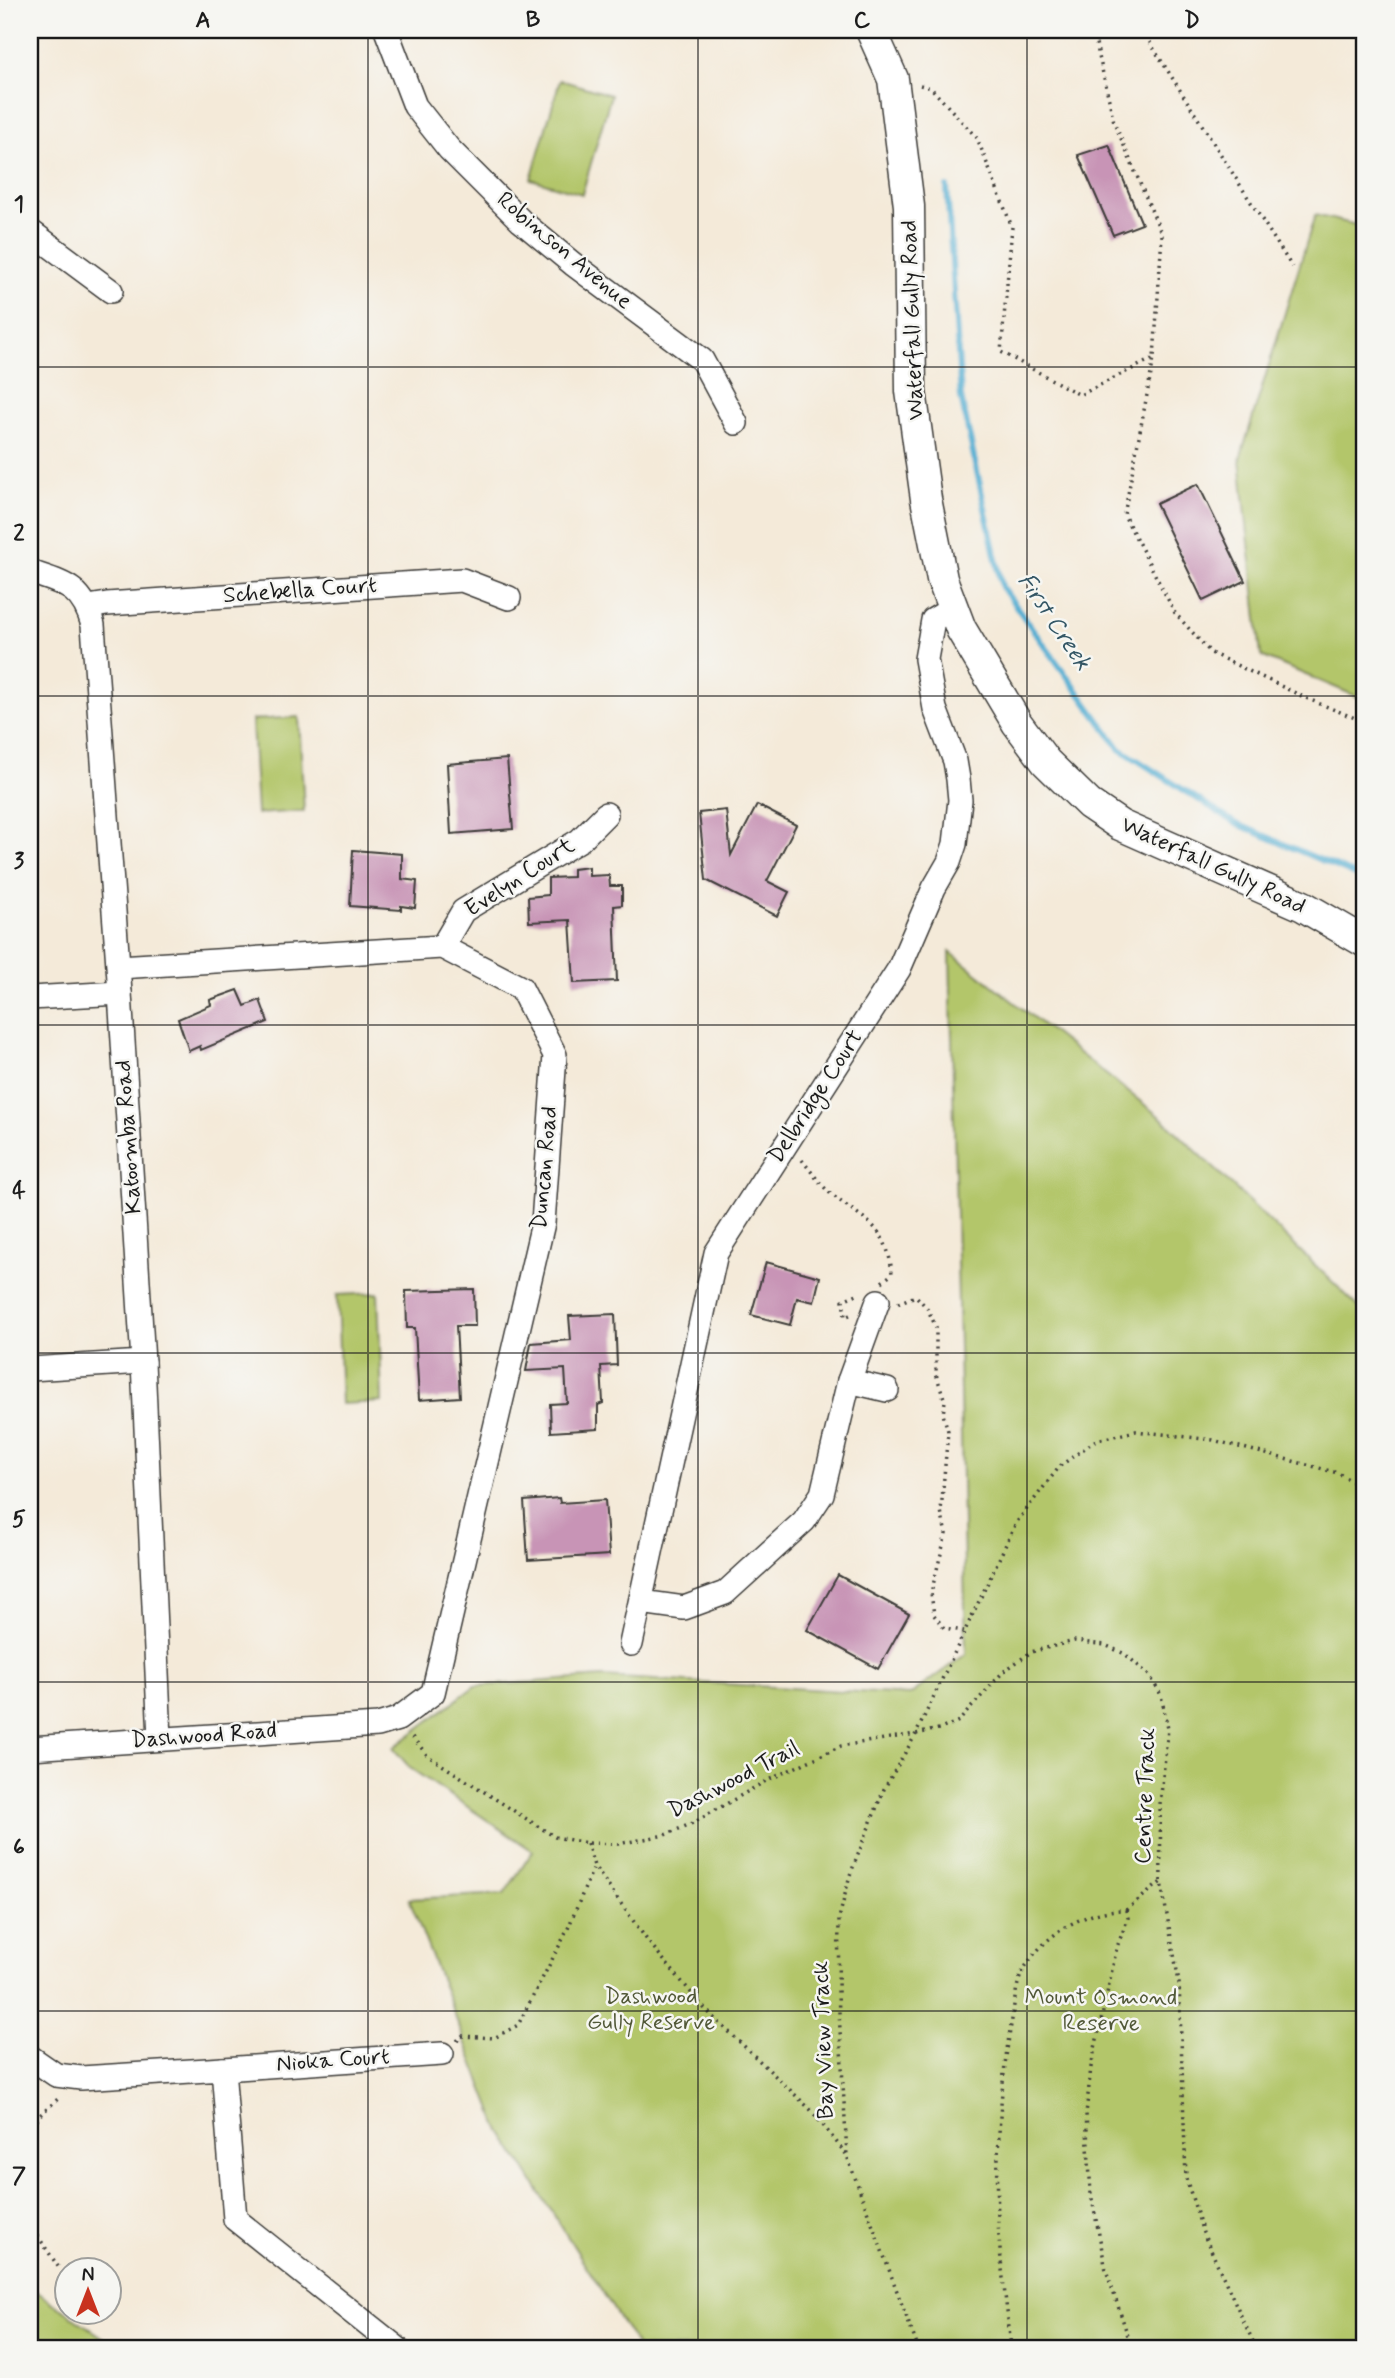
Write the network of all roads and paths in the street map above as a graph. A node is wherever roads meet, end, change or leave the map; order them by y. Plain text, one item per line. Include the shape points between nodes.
1 (386, 30) edge
2 (871, 30) edge
3 (1093, 30) edge
4 (1142, 30) edge
5 (893, 79) junction
6 (30, 231) edge
7 (1292, 267) dead end
8 (111, 291) dead end
9 (1154, 359) junction
10 (736, 424) dead end
11 (30, 572) edge
12 (509, 598) dead end
13 (88, 607) junction
14 (953, 608) junction
15 (1365, 722) edge
16 (606, 814) dead end
17 (1365, 942) edge
18 (442, 947) junction
19 (119, 967) junction
20 (120, 993) junction
21 (30, 998) edge
22 (789, 1139) junction
23 (873, 1297) junction
24 (143, 1362) junction
25 (30, 1369) edge
26 (849, 1381) junction
27 (887, 1390) dead end
28 (1365, 1489) edge
29 (641, 1602) junction
30 (964, 1631) junction
31 (631, 1644) dead end
32 (388, 1722) junction
33 (916, 1734) junction
34 (160, 1739) junction
35 (30, 1748) edge
36 (587, 1843) junction
37 (594, 1866) junction
38 (1161, 1882) junction
39 (1126, 1910) junction
40 (442, 2054) joint
41 (30, 2057) edge
42 (223, 2069) junction
43 (81, 2078) junction
44 (30, 2133) edge
45 (847, 2155) junction
46 (30, 2224) edge
47 (52, 2256) edge
48 (397, 2348) edge
49 (918, 2348) edge
50 (1011, 2348) edge
51 (1132, 2348) edge
52 (1256, 2348) edge

1 - 10 street, Robinson Avenue via 415,106 449,149 521,221 702,360
2 - 5 street, Waterfall Gully Road
3 - 9 path via 1114,122 1162,235
4 - 7 path
5 - 9 path via 931,88 977,138 1012,227 1001,352 1080,395
5 - 14 street, Waterfall Gully Road via 909,206 911,391 926,499
6 - 8 street
9 - 15 path via 1124,515 1175,612 1211,653
11 - 13 street via 70,586
12 - 13 street, Schebella Court via 462,580
13 - 19 street, Katoomba Road
14 - 17 street, Waterfall Gully Road via 1017,723 1046,762 1089,804 1120,825 1303,906
14 - 22 street, Delbridge Court via 933,620 926,659 935,709 958,779 955,844 899,969
16 - 18 street, Evelyn Court via 580,839 463,911
18 - 19 street
18 - 32 street, Duncan Road via 522,988 555,1055 543,1223 433,1693
19 - 20 street, Katoomba Road
20 - 21 street
20 - 24 street, Katoomba Road
22 - 23 path via 830,1192 883,1236 892,1274
22 - 29 street, Delbridge Court via 716,1253
23 - 23 path via 845,1317 843,1300
23 - 26 street
23 - 30 path via 896,1303 916,1296 936,1327 936,1374 948,1431 941,1511 946,1534 931,1593 934,1615 944,1628
24 - 25 street
24 - 34 street, Katoomba Road
26 - 27 street
26 - 29 street via 822,1494 804,1521 725,1593 684,1608
28 - 30 path via 1338,1473 1213,1440 1136,1431 1096,1440 1060,1466 1016,1523
29 - 31 street, Delbridge Court
30 - 33 path
32 - 34 street, Dashwood Road
32 - 36 path, Dashwood Trail via 428,1756 555,1837
33 - 36 path, Dashwood Trail via 841,1746 665,1835 618,1844
33 - 38 path, Centre Track via 959,1721 1003,1672 1031,1652 1073,1641 1105,1644 1125,1654 1156,1685 1168,1729 1160,1804
33 - 45 path, Bay View Track via 884,1789 850,1875 839,1918 838,1994
34 - 35 street, Dashwood Road
36 - 37 path
37 - 40 path via 567,1931 518,2025 494,2038 462,2036
37 - 45 path via 704,2008 810,2109
38 - 39 path
38 - 52 path, Centre Track via 1179,1982 1186,2178 1203,2233
39 - 50 path via 1073,1922 1034,1953 1020,1976 1006,2053 998,2175 998,2223
39 - 51 path via 1128,1918 1091,2067 1086,2114 1091,2194 1106,2270
40 - 42 street, Nioka Court
41 - 43 street, Nioka Court via 57,2075
42 - 43 street, Nioka Court
42 - 48 street via 235,2219
43 - 44 path via 40,2115
45 - 49 path, Bay View Track
46 - 47 path

